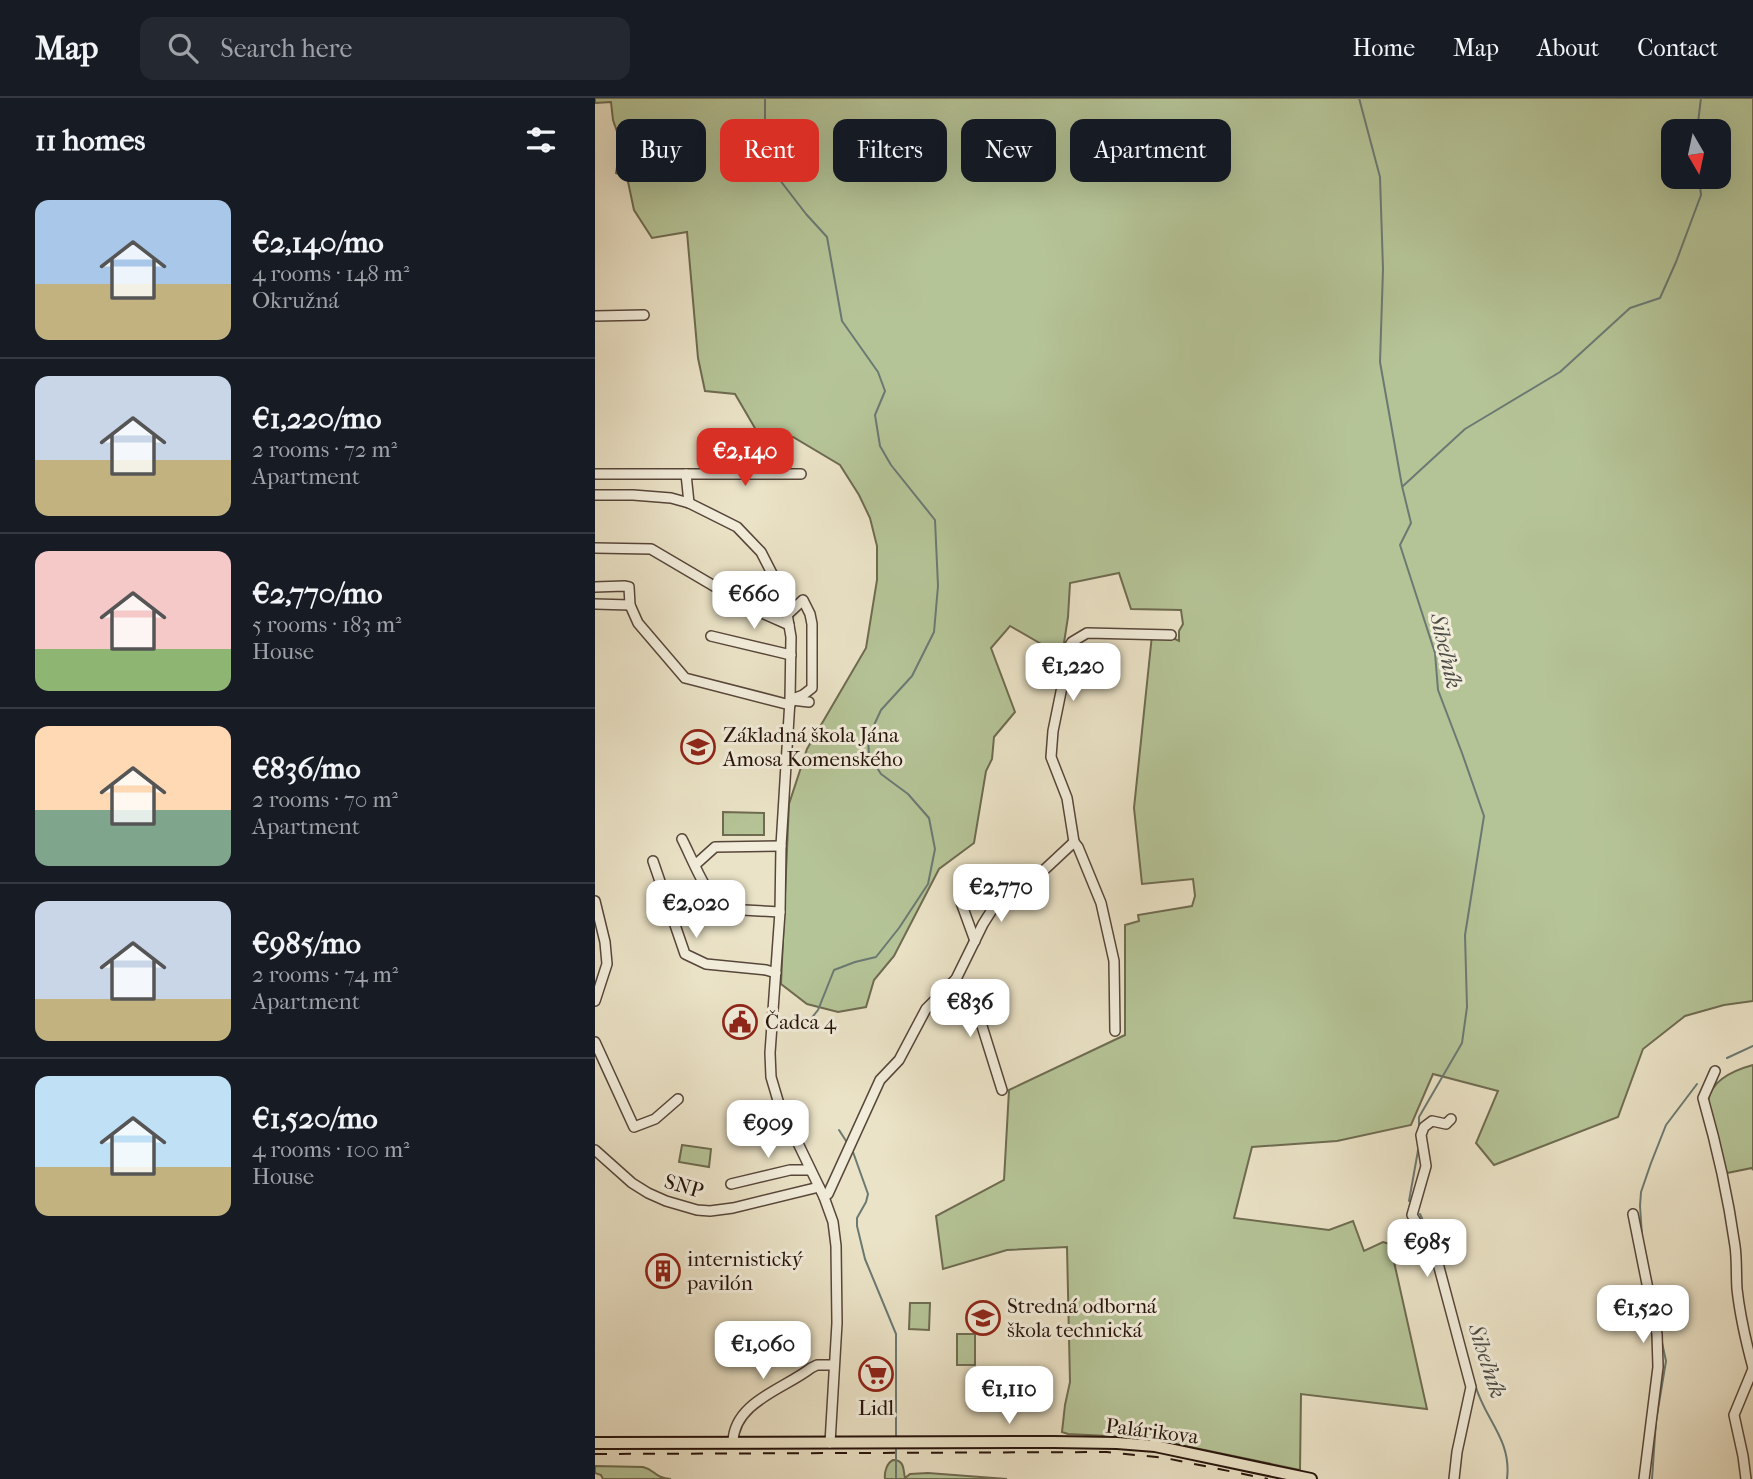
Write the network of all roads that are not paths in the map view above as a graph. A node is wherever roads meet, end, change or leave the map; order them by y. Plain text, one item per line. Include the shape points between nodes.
1 (644, 315) dead end
2 (595, 316) edge
3 (595, 474) edge
4 (686, 474) junction
5 (801, 474) dead end
6 (595, 495) edge
7 (689, 503) junction
8 (595, 548) edge
9 (595, 587) edge
10 (595, 604) edge
11 (630, 605) junction
12 (788, 620) junction
13 (1171, 635) dead end
14 (711, 636) dead end
15 (791, 656) junction
16 (790, 702) junction
17 (809, 702) dead end
18 (682, 839) dead end
19 (1073, 842) junction
20 (782, 846) junction
21 (653, 861) dead end
22 (695, 865) junction
23 (971, 878) dead end
24 (595, 901) edge
25 (780, 912) junction
26 (975, 941) junction
27 (776, 973) junction
28 (956, 979) junction
29 (595, 1001) edge
30 (1115, 1031) dead end
31 (595, 1042) edge
32 (1715, 1071) dead end
33 (1002, 1090) dead end
34 (678, 1099) dead end
35 (1451, 1119) dead end
36 (595, 1150) edge
37 (810, 1170) junction
38 (731, 1184) dead end
39 (819, 1187) junction
40 (824, 1197) junction
41 (1633, 1214) dead end
42 (834, 1365) junction
43 (1753, 1369) edge
44 (733, 1442) junction
45 (595, 1443) edge
46 (830, 1443) junction
47 (1311, 1479) edge
48 (1454, 1479) edge
49 (1644, 1479) edge
50 (1746, 1479) edge

1 - 2 street
3 - 4 street
4 - 5 street
4 - 7 street
6 - 7 street via 658,496
7 - 12 street via 737,527 761,552 782,593
8 - 12 street via 651,549 753,610
9 - 11 street via 629,587
10 - 11 street
11 - 16 street via 638,624 685,678
12 - 15 street
12 - 16 street via 803,600 812,624 812,688
13 - 19 street via 1087,633 1067,650 1051,757 1067,797
14 - 15 street
15 - 16 street
16 - 17 street
16 - 20 street
18 - 22 street
19 - 26 street via 1043,871 997,902
19 - 30 street via 1101,903 1111,946
20 - 22 street via 716,847
20 - 25 street
21 - 27 street via 685,954 706,964
22 - 25 street via 721,908
23 - 26 street via 959,897
24 - 29 street via 607,964
25 - 27 street
26 - 28 street
27 - 37 street via 771,1077
28 - 33 street via 977,1010
28 - 40 street via 926,1009 899,1060 880,1080
31 - 34 street via 634,1127 655,1119
32 - 43 street via 1703,1098 1728,1199 1742,1325
35 - 48 street via 1446,1125 1432,1121 1423,1131 1426,1166 1412,1214 1436,1256 1471,1387
36 - 39 street, SNP via 648,1194 697,1210 733,1208
37 - 38 street, SNP
37 - 39 street
39 - 40 street
40 - 42 street via 836,1246
41 - 49 street via 1657,1335 1658,1367
42 - 44 street via 817,1365 751,1406 733,1431
42 - 46 street
43 - 50 street via 1734,1415
44 - 45 main road, Palárikova
44 - 46 main road, Palárikova
46 - 47 main road, Palárikova via 1130,1444

